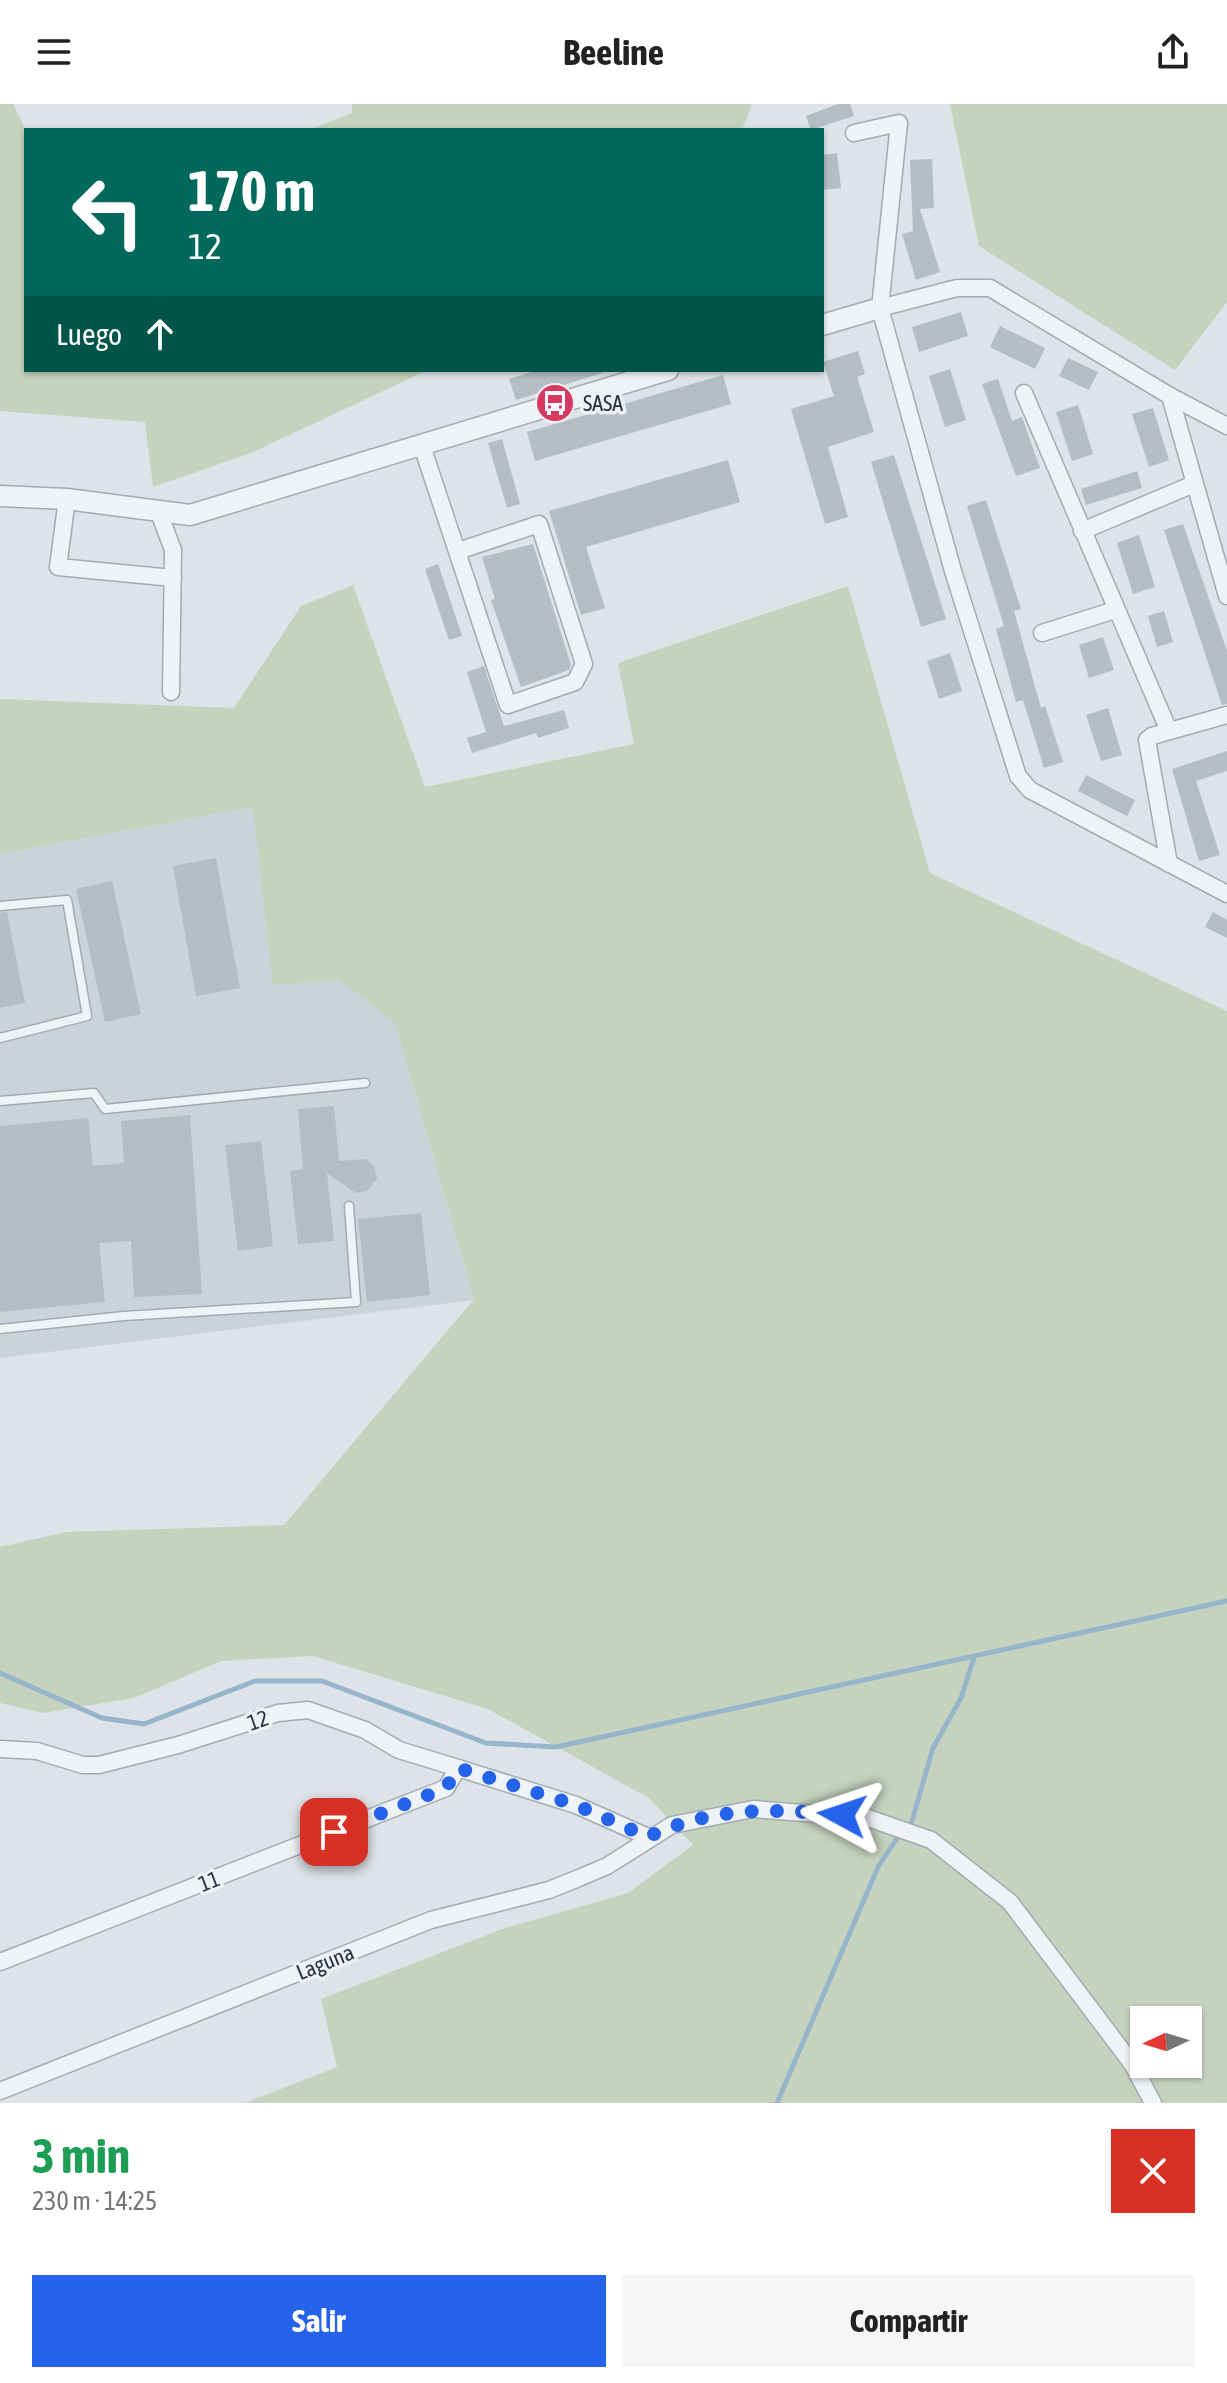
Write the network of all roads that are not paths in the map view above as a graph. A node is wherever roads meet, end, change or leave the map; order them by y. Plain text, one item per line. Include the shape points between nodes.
1 (854, 133) dead end
2 (880, 308) junction
3 (824, 324) edge
4 (662, 372) edge
5 (1024, 393) dead end
6 (1170, 396) junction
7 (1227, 426) edge
8 (422, 446) junction
9 (1194, 484) junction
10 (0, 496) edge
11 (67, 499) junction
12 (158, 510) junction
13 (1082, 531) junction
14 (458, 551) junction
15 (173, 578) junction
16 (1227, 596) edge
17 (1115, 610) junction
18 (1042, 633) dead end
19 (171, 692) dead end
20 (1227, 715) edge
21 (1169, 731) junction
22 (1169, 864) junction
23 (1227, 894) edge
24 (0, 906) edge
25 (0, 1038) edge
26 (365, 1083) dead end
27 (0, 1101) edge
28 (349, 1206) dead end
29 (0, 1329) edge
30 (0, 1749) edge
31 (458, 1768) junction
32 (648, 1837) junction
33 (0, 1962) edge
34 (0, 2091) edge
35 (1153, 2103) edge

1 - 2 street via 899,123
2 - 3 street
2 - 6 street via 957,288 990,288
2 - 22 street via 953,571 1018,776 1030,790
4 - 8 street
5 - 13 street
6 - 7 street
6 - 9 street
8 - 12 street via 190,515
8 - 14 street
9 - 13 street
9 - 16 street
10 - 11 street
11 - 12 street
11 - 15 street via 58,567
12 - 15 street via 173,550
13 - 17 street
14 - 14 street via 508,705 575,682 584,664 539,524
15 - 19 street
17 - 18 street
17 - 21 street
20 - 21 street
21 - 22 street via 1147,740
22 - 23 street
24 - 25 lane via 67,900 87,1016
26 - 27 lane via 105,1109 94,1093
28 - 29 lane via 356,1302
30 - 31 street, 12 via 99,1765 278,1713 308,1710 365,1730 399,1750
31 - 32 street, 12 via 576,1805
31 - 33 street, 11 via 446,1788 419,1800
32 - 34 street, Laguna via 607,1866 549,1890 431,1920
32 - 35 street, Laguna via 672,1825 753,1809 868,1818 931,1840 1010,1902 1133,2065

